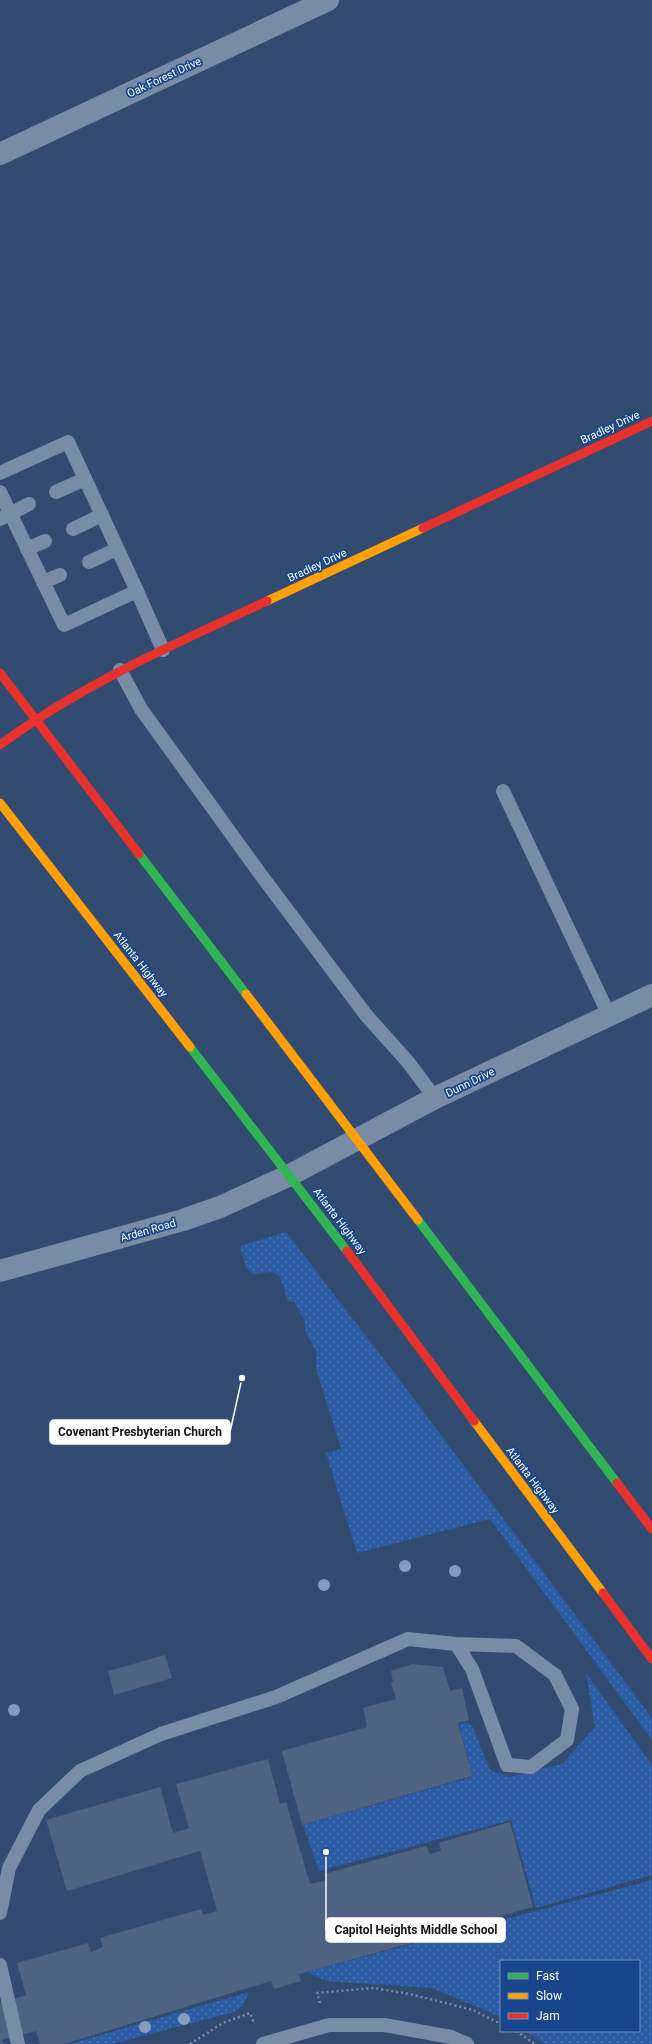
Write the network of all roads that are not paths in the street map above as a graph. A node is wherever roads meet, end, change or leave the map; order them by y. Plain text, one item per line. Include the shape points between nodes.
1 (328, 0) edge
2 (0, 154) edge
3 (652, 421) edge
4 (0, 473) edge
5 (85, 479) junction
6 (0, 492) edge
7 (56, 492) dead end
8 (28, 504) dead end
9 (102, 515) junction
10 (5, 516) edge
11 (73, 529) dead end
12 (45, 541) dead end
13 (27, 549) junction
14 (117, 549) junction
15 (89, 562) dead end
16 (60, 575) dead end
17 (43, 582) junction
18 (137, 591) junction
19 (163, 650) junction
20 (120, 670) junction
21 (0, 673) edge
22 (34, 719) junction
23 (0, 745) edge
24 (503, 791) dead end
25 (0, 803) edge
26 (652, 995) edge
27 (609, 1015) junction
28 (435, 1098) junction
29 (358, 1140) junction
30 (290, 1175) junction
31 (0, 1271) edge
32 (652, 1529) edge
33 (456, 1644) junction
34 (652, 1659) edge
35 (0, 1913) edge
36 (0, 1965) edge
37 (18, 2044) edge
38 (264, 2044) edge
39 (467, 2044) edge

1 - 2 street, Oak Forest Drive
3 - 19 main road, Bradley Drive
4 - 5 lane via 68,442
5 - 7 lane
5 - 9 lane
6 - 10 lane
8 - 10 lane
9 - 11 lane
9 - 14 lane
10 - 13 lane
12 - 13 lane
13 - 17 lane
14 - 15 lane
14 - 18 lane
16 - 17 lane
17 - 18 lane via 64,625
18 - 19 lane
19 - 20 main road, Bradley Drive
20 - 22 main road, Bradley Drive
20 - 28 lane via 141,709 261,875 366,1014
21 - 22 main road
22 - 23 main road, Bradley Drive
22 - 29 main road
24 - 27 lane
25 - 30 main road, Atlanta Highway
26 - 27 street, Dunn Drive
27 - 28 street, Dunn Drive
28 - 29 street, Dunn Drive
29 - 30 street, Dunn Drive
29 - 32 main road
30 - 31 street, Arden Road via 220,1207 183,1220
30 - 34 main road, Atlanta Highway
33 - 33 lane via 516,1646 555,1675 572,1709 567,1740 531,1767 507,1765 472,1669
33 - 35 lane via 408,1639 276,1697 161,1734 80,1771 39,1810 9,1868
36 - 37 lane
38 - 39 lane via 328,2025 384,2025 451,2037

